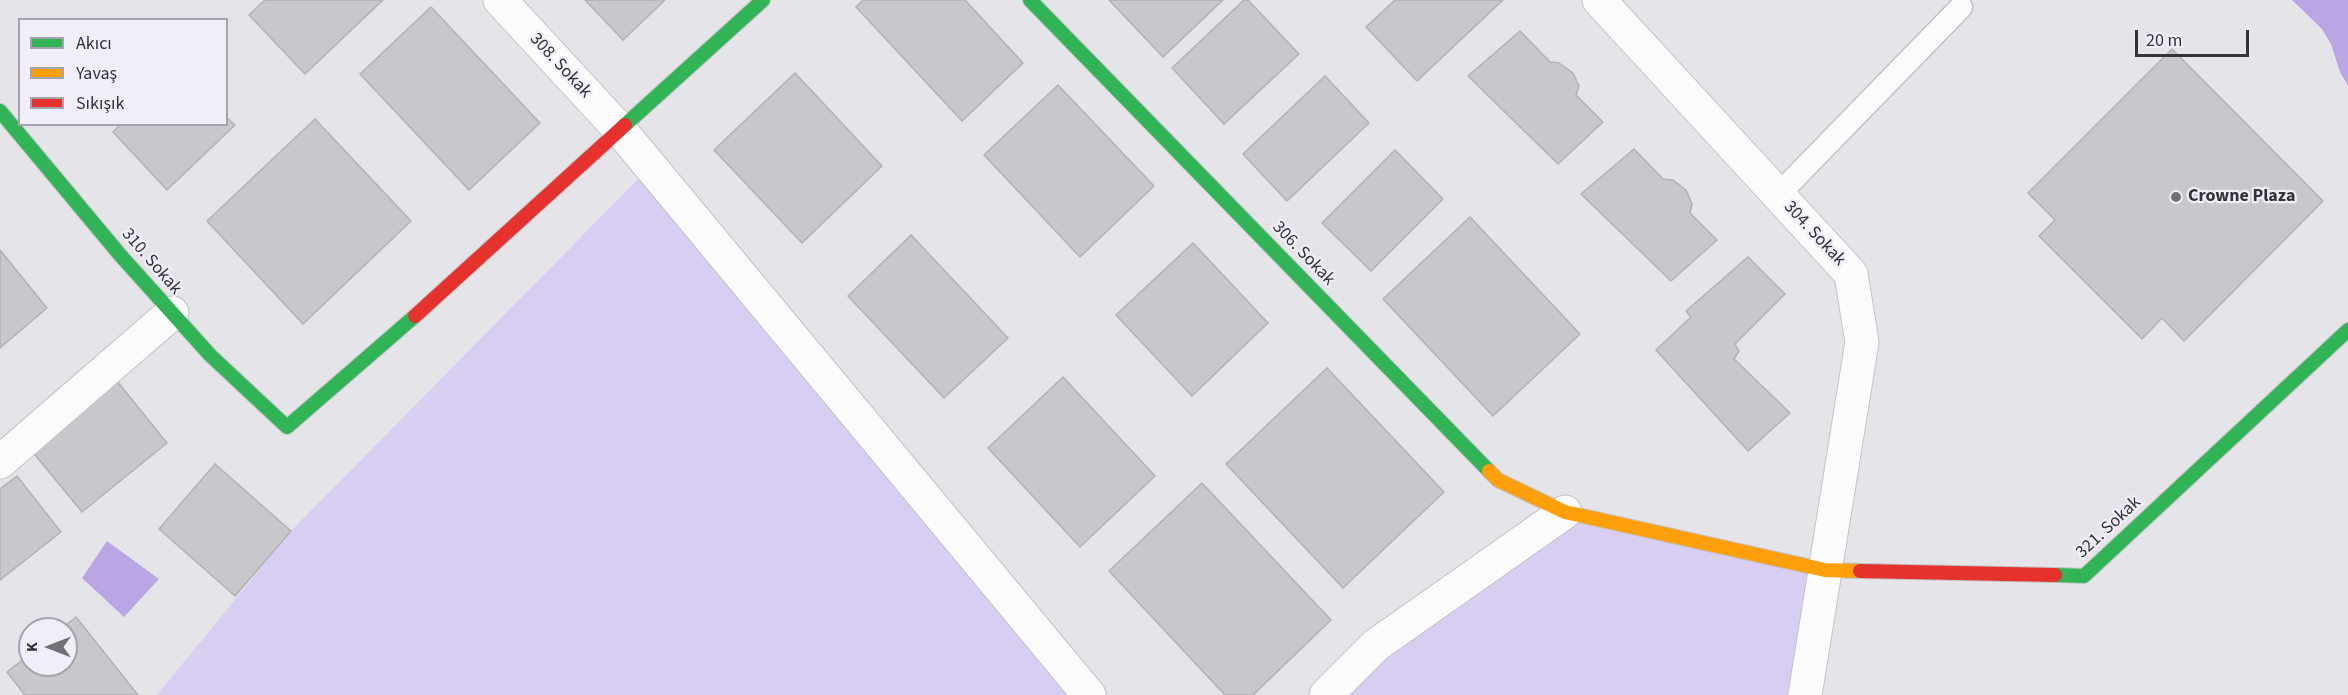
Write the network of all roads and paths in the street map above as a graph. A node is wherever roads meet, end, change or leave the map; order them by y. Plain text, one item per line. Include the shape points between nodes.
1 (500, 0) edge
2 (763, 0) edge
3 (1030, 0) edge
4 (1599, 0) edge
5 (1961, 7) dead end
6 (0, 111) edge
7 (621, 131) junction
8 (1778, 195) junction
9 (172, 313) junction
10 (2348, 330) edge
11 (0, 462) edge
12 (1565, 512) junction
13 (1825, 570) junction
14 (1089, 695) edge
15 (1326, 695) edge
16 (1805, 695) edge

1 - 7 street, 308. Sokak
2 - 7 street
3 - 12 street, 306. Sokak via 1498,480
4 - 8 street, 304. Sokak
5 - 8 lane
6 - 9 street, 310. Sokak
7 - 9 street, 310. Sokak via 287,427 210,355
7 - 14 street, 308. Sokak
8 - 13 street, 304. Sokak via 1851,274 1862,342
9 - 11 street
10 - 13 street, 321. Sokak via 2084,576
12 - 13 street, 306. Sokak
12 - 15 street via 1377,645
13 - 16 street, 304. Sokak

